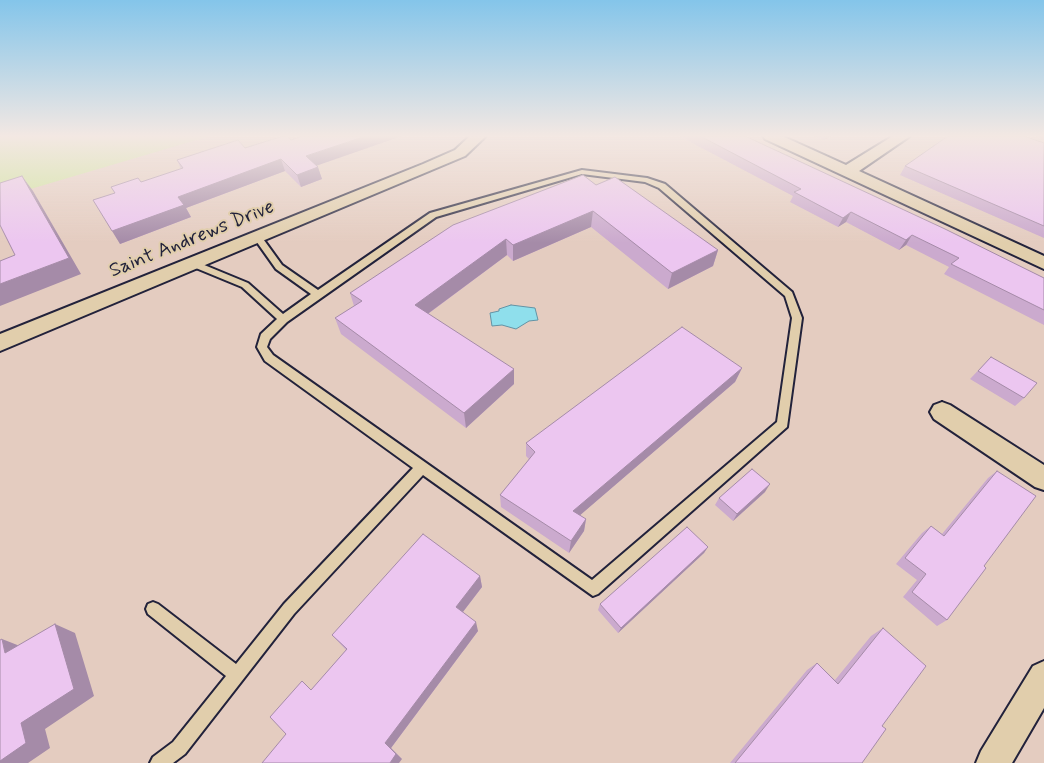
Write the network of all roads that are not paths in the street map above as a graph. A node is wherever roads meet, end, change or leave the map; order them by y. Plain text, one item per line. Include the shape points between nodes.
1 (416, 172) edge
2 (847, 172) edge
3 (258, 238) junction
4 (1044, 263) edge
5 (194, 264) junction
6 (319, 295) junction
7 (284, 319) junction
8 (0, 343) edge
9 (942, 412) dead end
10 (422, 467) junction
11 (1044, 479) edge
12 (153, 609) dead end
13 (237, 675) junction
14 (1044, 677) edge
15 (159, 763) edge
16 (993, 763) edge

1 - 3 street, Saint Andrews Drive
2 - 4 street
3 - 5 street, Saint Andrews Drive
3 - 6 lane via 279,267
5 - 7 lane via 245,284
5 - 8 street, Saint Andrews Drive
6 - 7 lane
6 - 10 lane via 432,216 582,172 647,180 662,186 789,294 796,318 783,424 593,590
7 - 10 lane via 265,337 262,348 269,358
9 - 11 street
10 - 13 lane via 289,609
12 - 13 lane
13 - 15 lane via 179,748
14 - 16 street

